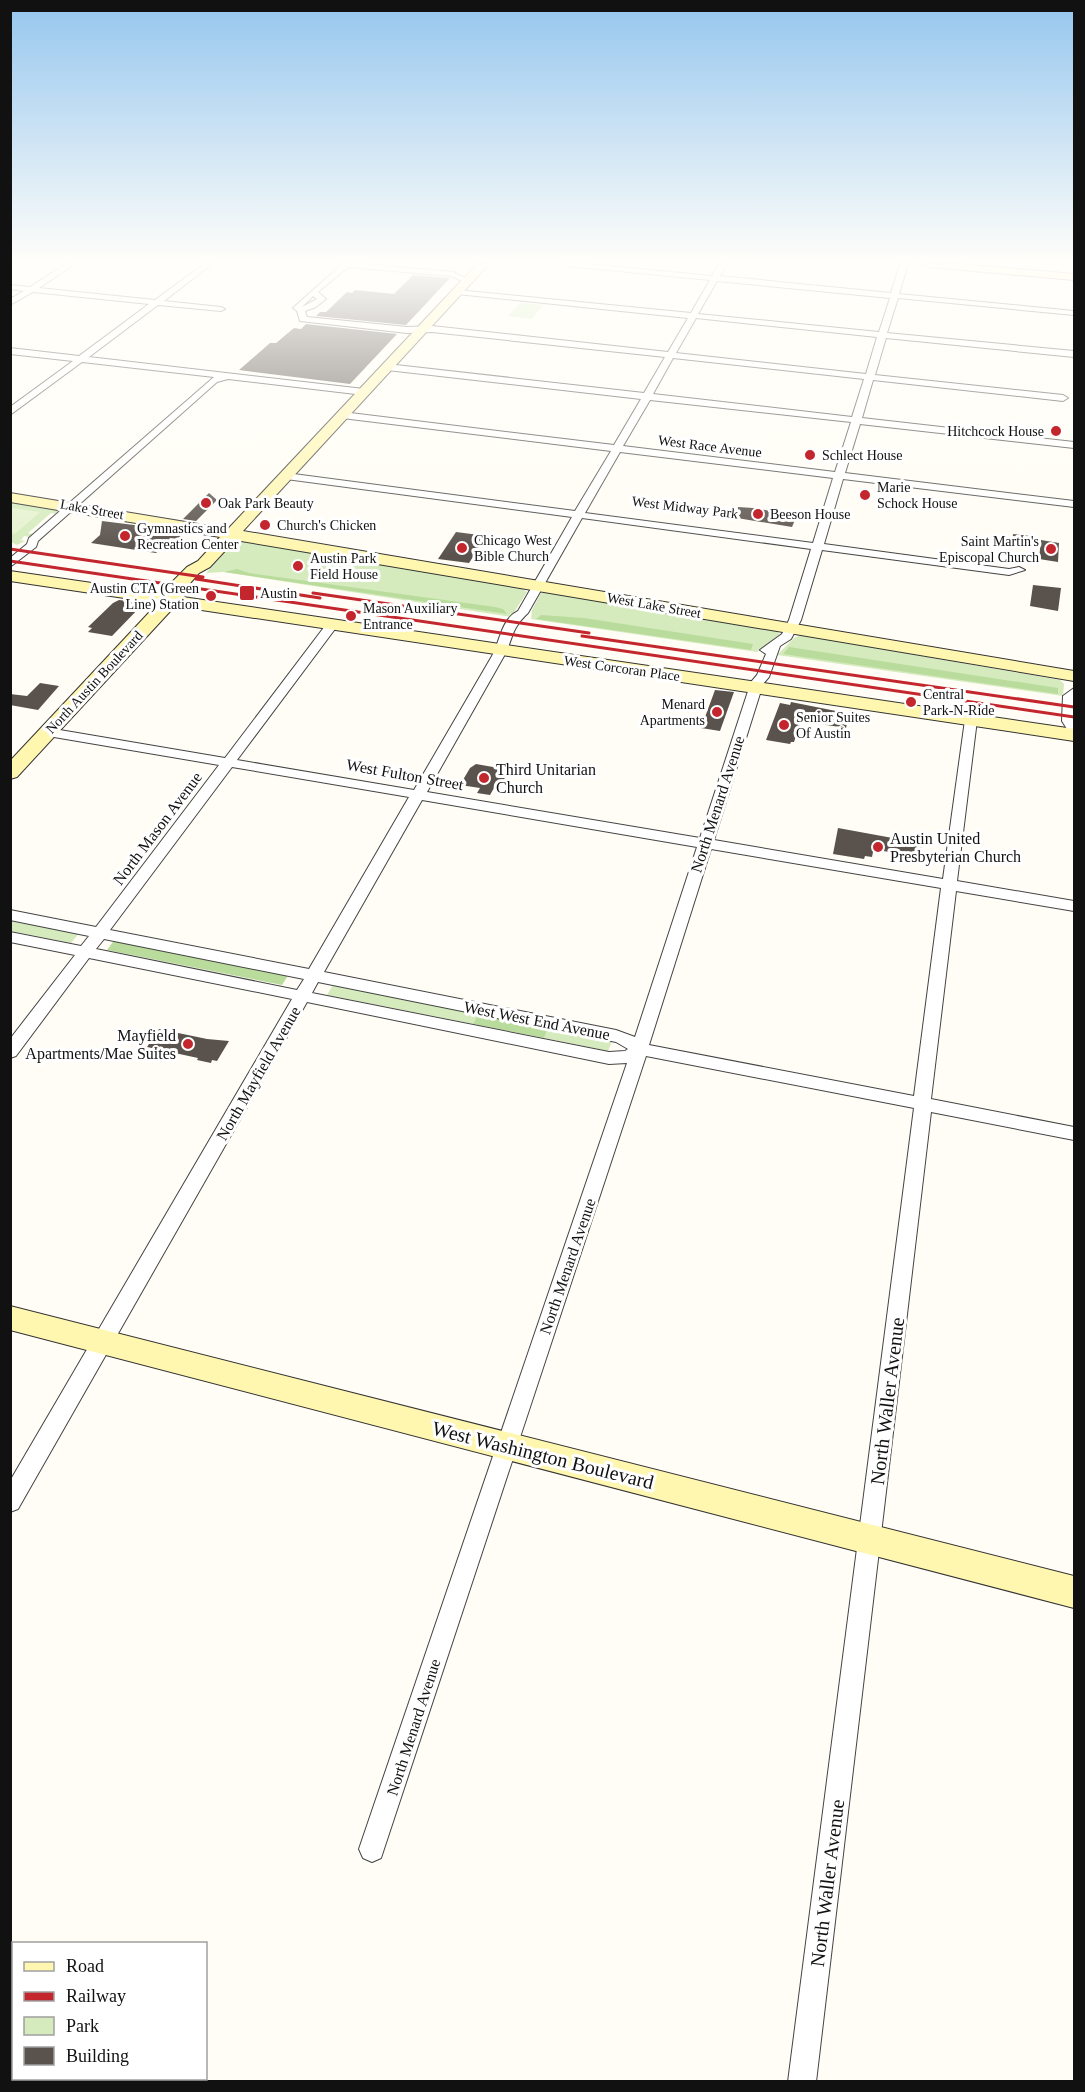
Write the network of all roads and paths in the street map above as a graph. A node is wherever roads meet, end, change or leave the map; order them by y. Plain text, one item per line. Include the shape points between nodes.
1 (77, 362) edge
2 (104, 362) edge
3 (392, 362) edge
4 (667, 362) edge
5 (731, 362) edge
6 (875, 362) edge
7 (387, 367) junction
8 (230, 376) junction
9 (870, 377) junction
10 (364, 392) junction
11 (647, 396) junction
12 (1063, 398) dead end
13 (10, 412) edge
14 (342, 416) junction
15 (856, 420) junction
16 (1074, 445) edge
17 (618, 449) junction
18 (288, 474) junction
19 (839, 476) junction
20 (14, 496) edge
21 (1074, 504) edge
22 (72, 506) junction
23 (581, 512) junction
24 (233, 533) junction
25 (33, 540) junction
26 (818, 543) junction
27 (10, 556) edge
28 (945, 560) junction
29 (10, 564) edge
30 (10, 576) edge
31 (538, 585) junction
32 (174, 596) junction
33 (332, 625) junction
34 (791, 628) junction
35 (503, 648) junction
36 (1074, 676) edge
37 (756, 685) junction
38 (1074, 692) edge
39 (971, 720) junction
40 (48, 732) junction
41 (1073, 732) edge
42 (228, 762) junction
43 (10, 773) edge
44 (418, 795) junction
45 (704, 844) junction
46 (950, 885) junction
47 (1074, 906) edge
48 (10, 915) edge
49 (100, 933) junction
50 (10, 937) edge
51 (86, 952) junction
52 (314, 975) junction
53 (302, 996) junction
54 (639, 1049) junction
55 (10, 1052) edge
56 (923, 1104) junction
57 (1074, 1134) edge
58 (10, 1318) edge
59 (102, 1342) junction
60 (507, 1446) junction
61 (10, 1502) edge
62 (870, 1539) junction
63 (1074, 1592) edge
64 (372, 1849) dead end
65 (802, 2082) edge

1 - 13 street
2 - 8 street
3 - 7 street, North Austin Boulevard
4 - 11 street, North Mayfield Avenue
5 - 9 street
6 - 9 street, North Menard Avenue
7 - 10 street, North Austin Boulevard
7 - 11 street
8 - 10 street
8 - 22 street via 214,380
9 - 12 street
9 - 15 street, North Menard Avenue
10 - 14 street, North Austin Boulevard
11 - 15 street
11 - 17 street, North Mayfield Avenue
14 - 17 street, West Race Avenue
14 - 18 street, North Austin Boulevard
15 - 16 street
15 - 19 street, North Menard Avenue
17 - 19 street, West Race Avenue
17 - 23 street, North Mayfield Avenue
18 - 23 street, West Midway Park
18 - 24 street, North Austin Boulevard
19 - 21 street, West Race Avenue
19 - 26 street, North Menard Avenue
20 - 22 street, Lake Street
22 - 24 street, Lake Street
22 - 25 street
23 - 26 street, West Midway Park
23 - 31 street, North Mayfield Avenue
24 - 31 street, West Lake Street
24 - 32 street, North Austin Boulevard via 204,564 203,571
25 - 27 street
25 - 29 street
26 - 28 street, West Midway Park
26 - 34 street, North Menard Avenue
28 - 28 street, West Midway Park via 1009,572 1019,570 1008,565
30 - 32 street, West Corcoran Place
31 - 34 street, West Lake Street
31 - 35 street, North Mayfield Avenue via 522,613 525,618
32 - 33 street, West Corcoran Place
32 - 40 street, North Austin Boulevard
33 - 35 street, West Corcoran Place
33 - 42 street, North Mason Avenue
34 - 36 street, West Lake Street
34 - 37 street, North Menard Avenue via 774,647
35 - 37 street, West Corcoran Place
35 - 44 street, North Mayfield Avenue
37 - 39 street, West Corcoran Place
37 - 45 street, North Menard Avenue
38 - 41 street via 1069,696 1068,721
39 - 41 street, West Corcoran Place
39 - 46 street, North Waller Avenue
40 - 42 street, West Fulton Street
40 - 43 street, North Austin Boulevard
42 - 44 street, West Fulton Street
42 - 49 street, North Mason Avenue
44 - 45 street, West Fulton Street
44 - 52 street, North Mayfield Avenue
45 - 46 street, West Fulton Street
45 - 54 street, North Menard Avenue
46 - 47 street, West Fulton Street
46 - 56 street, North Waller Avenue
48 - 49 street, West West End Avenue
49 - 51 street, North Mason Avenue
49 - 52 street, West West End Avenue
50 - 51 street, West West End Avenue
51 - 53 street, West West End Avenue
51 - 55 street, North Mason Avenue
52 - 53 street, North Mayfield Avenue
52 - 54 street, West West End Avenue via 616,1036
53 - 54 street, West West End Avenue via 609,1058 629,1057
53 - 59 street, North Mayfield Avenue
54 - 56 street
54 - 60 street, North Menard Avenue
56 - 57 street
56 - 62 street, North Waller Avenue
58 - 59 street, West Washington Boulevard
59 - 60 street, West Washington Boulevard
59 - 61 street, North Mayfield Avenue
60 - 62 street, West Washington Boulevard
60 - 64 street, North Menard Avenue
62 - 63 street, West Washington Boulevard
62 - 65 street, North Waller Avenue

